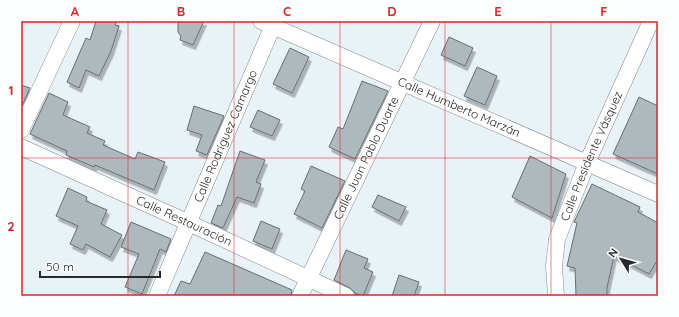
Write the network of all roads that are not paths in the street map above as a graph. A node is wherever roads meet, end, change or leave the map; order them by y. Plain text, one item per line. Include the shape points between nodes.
1 (72, 21) edge
2 (432, 21) edge
3 (651, 21) edge
4 (269, 23) edge
5 (405, 82) junction
6 (21, 130) edge
7 (21, 147) edge
8 (588, 163) junction
9 (658, 194) edge
10 (189, 223) junction
11 (308, 278) junction
12 (157, 296) edge
13 (300, 296) edge
14 (346, 296) edge
15 (556, 296) edge

1 - 6 street
2 - 5 street, Calle Juan Pablo Duarte
3 - 8 street, Calle Presidente Vásquez
4 - 5 street, Calle Humberto Marzán
4 - 10 street, Calle Rodríguez Camargo
5 - 8 street, Calle Humberto Marzán
5 - 11 street, Calle Juan Pablo Duarte
7 - 10 street, Calle Restauración
8 - 9 street, Calle Humberto Marzán
8 - 15 street, Calle Presidente Vásquez via 557,239 554,266
10 - 11 street, Calle Restauración
10 - 12 street, Calle Rodríguez Camargo
11 - 13 street, Calle Juan Pablo Duarte
11 - 14 street, Calle Restauración

